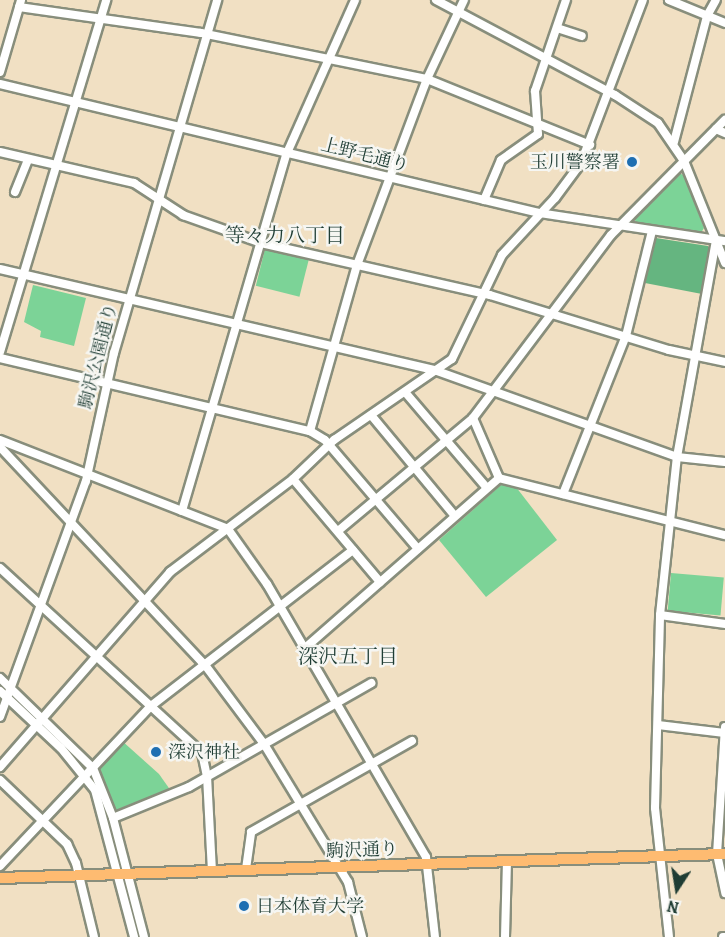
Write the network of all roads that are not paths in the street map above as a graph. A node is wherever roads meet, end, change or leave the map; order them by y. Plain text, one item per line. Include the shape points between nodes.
1 (106, 0) edge
2 (217, 0) edge
3 (355, 0) edge
4 (436, 0) edge
5 (464, 0) edge
6 (566, 0) edge
7 (643, 0) edge
8 (669, 0) edge
9 (716, 0) edge
10 (20, 3) edge
11 (458, 12) junction
12 (707, 16) junction
13 (101, 19) junction
14 (725, 23) edge
15 (557, 28) junction
16 (207, 35) junction
17 (582, 36) dead end
18 (329, 58) junction
19 (547, 60) junction
20 (0, 72) edge
21 (427, 79) junction
22 (0, 84) edge
23 (610, 93) junction
24 (77, 102) junction
25 (725, 120) edge
26 (537, 123) junction
27 (180, 127) junction
28 (716, 129) junction
29 (725, 133) edge
30 (674, 142) junction
31 (590, 145) junction
32 (0, 153) edge
33 (287, 153) junction
34 (28, 159) junction
35 (684, 161) junction
36 (59, 166) junction
37 (389, 178) junction
38 (15, 192) dead end
39 (159, 198) junction
40 (484, 200) junction
41 (539, 213) junction
42 (619, 226) junction
43 (652, 231) junction
44 (720, 240) edge
45 (261, 243) junction
46 (725, 262) edge
47 (357, 265) junction
48 (0, 269) edge
49 (25, 274) junction
50 (484, 293) junction
51 (130, 299) junction
52 (552, 314) junction
53 (237, 325) junction
54 (626, 336) junction
55 (334, 347) junction
56 (0, 352) edge
57 (695, 357) junction
58 (0, 358) edge
59 (725, 362) edge
60 (437, 371) junction
61 (107, 384) junction
62 (405, 392) junction
63 (493, 392) junction
64 (212, 409) junction
65 (371, 415) junction
66 (473, 418) junction
67 (590, 426) junction
68 (310, 431) junction
69 (0, 440) edge
70 (446, 441) junction
71 (329, 444) junction
72 (15, 446) junction
73 (2, 452) edge
74 (678, 457) junction
75 (725, 462) edge
76 (415, 468) junction
77 (88, 474) junction
78 (499, 478) junction
79 (293, 479) junction
80 (487, 488) junction
81 (562, 494) junction
82 (376, 500) junction
83 (182, 511) junction
84 (455, 516) junction
85 (71, 522) junction
86 (669, 522) junction
87 (228, 529) junction
88 (338, 531) junction
89 (725, 535) edge
90 (418, 549) junction
91 (353, 550) junction
92 (0, 568) edge
93 (380, 582) junction
94 (144, 599) junction
95 (41, 605) junction
96 (280, 606) junction
97 (660, 615) junction
98 (725, 624) edge
99 (305, 648) junction
100 (96, 657) junction
101 (205, 665) junction
102 (0, 678) edge
103 (371, 683) dead end
104 (11, 688) junction
105 (0, 691) edge
106 (7, 698) junction
107 (337, 702) junction
108 (151, 706) junction
109 (0, 717) edge
110 (43, 717) junction
111 (36, 725) junction
112 (658, 725) junction
113 (725, 727) edge
114 (725, 733) edge
115 (412, 741) dead end
116 (264, 744) junction
117 (372, 764) junction
118 (0, 767) edge
119 (93, 768) junction
120 (86, 775) junction
121 (207, 776) junction
122 (0, 780) edge
123 (299, 803) junction
124 (113, 818) junction
125 (43, 820) junction
126 (721, 854) edge
127 (660, 856) junction
128 (507, 862) junction
129 (428, 863) junction
130 (0, 866) edge
131 (338, 867) junction
132 (246, 869) junction
133 (212, 871) junction
134 (121, 874) junction
135 (79, 875) junction
136 (0, 878) edge
137 (725, 892) edge
138 (94, 937) edge
139 (134, 937) edge
140 (144, 937) edge
141 (362, 937) edge
142 (435, 937) edge
143 (505, 937) edge
144 (667, 937) edge

1 - 13 street
2 - 16 street, 駒沢公園通り
3 - 18 street
4 - 11 street
5 - 11 street
6 - 15 street
7 - 23 street
8 - 12 street
9 - 12 street
10 - 13 street
10 - 20 street
11 - 19 street
11 - 21 street
12 - 14 street
12 - 30 street
13 - 16 street
13 - 24 street
15 - 17 street
15 - 19 street
16 - 18 street
16 - 27 street, 駒沢公園通り
18 - 21 street
18 - 33 street
19 - 23 street
19 - 26 street via 535,91
21 - 26 street
21 - 37 street
22 - 24 street, 上野毛通り
23 - 30 street via 649,115
23 - 31 street
24 - 27 street, 上野毛通り
24 - 36 street
25 - 28 street
26 - 31 street
26 - 40 street via 538,134 501,160
27 - 33 street, 上野毛通り
27 - 39 street, 駒沢公園通り
28 - 29 street
28 - 35 street
30 - 35 street
31 - 41 street via 571,178
32 - 34 street
33 - 37 street, 上野毛通り
33 - 45 street
34 - 36 street
34 - 38 street
35 - 42 street
35 - 44 street
36 - 39 street via 134,183
36 - 49 street
37 - 40 street, 上野毛通り
37 - 47 street
39 - 45 street via 183,215
39 - 51 street, 駒沢公園通り
40 - 41 street, 上野毛通り
41 - 42 street, 上野毛通り
41 - 50 street via 507,247
42 - 43 street, 上野毛通り
42 - 52 street
43 - 44 street, 上野毛通り
43 - 54 street
44 - 46 street
44 - 57 street
45 - 47 street
45 - 53 street
47 - 50 street
47 - 55 street
48 - 49 street
49 - 51 street
49 - 56 street
50 - 52 street
50 - 60 street via 456,353
51 - 53 street
51 - 61 street, 駒沢公園通り
52 - 54 street
52 - 63 street
53 - 55 street
53 - 64 street
54 - 57 street
54 - 67 street
55 - 60 street
55 - 68 street
57 - 59 street
57 - 74 street
58 - 61 street
60 - 62 street
60 - 63 street
61 - 64 street
61 - 77 street, 駒沢公園通り
62 - 65 street
62 - 70 street
63 - 66 street
63 - 67 street
64 - 68 street
64 - 83 street
65 - 71 street
65 - 76 street
66 - 70 street
66 - 78 street
67 - 74 street
67 - 81 street
68 - 71 street
69 - 72 street
70 - 76 street
70 - 80 street
71 - 79 street
71 - 82 street
72 - 73 street
72 - 77 street
73 - 85 street
74 - 75 street
74 - 86 street
76 - 82 street
76 - 84 street
77 - 83 street
77 - 85 street, 駒沢公園通り
78 - 80 street
78 - 81 street
79 - 87 street
79 - 88 street
80 - 84 street
81 - 86 street
82 - 88 street
82 - 90 street
83 - 87 street
84 - 90 street
85 - 94 street
85 - 95 street, 駒沢公園通り
86 - 89 street
86 - 97 street
87 - 94 street via 170,572
87 - 96 street
88 - 91 street
90 - 93 street
91 - 93 street
91 - 96 street
92 - 95 street
93 - 99 street
94 - 100 street
94 - 101 street
95 - 100 street
95 - 104 street, 駒沢公園通り
96 - 99 street
96 - 101 street
97 - 98 street
97 - 112 street
99 - 107 street
100 - 108 street
100 - 110 street
101 - 108 street
101 - 116 street
102 - 104 street
103 - 107 street
104 - 106 street, 駒沢公園通り
104 - 110 street
105 - 106 street
106 - 109 street, 駒沢公園通り
106 - 111 street
107 - 116 street
107 - 117 street
108 - 119 street
108 - 121 street via 202,753
110 - 111 street
110 - 119 street
111 - 118 street
111 - 120 street
112 - 114 street
112 - 127 street via 655,808
113 - 114 street
114 - 126 street
115 - 117 street
116 - 121 street
116 - 123 street
117 - 123 street
117 - 129 street
119 - 120 street
119 - 124 street
120 - 125 street
120 - 134 street via 95,790
121 - 124 street
121 - 133 street
122 - 125 street
123 - 131 street
123 - 132 street via 251,832
124 - 134 street
125 - 130 street
125 - 135 street via 67,844
126 - 127 main road, 駒沢通り
126 - 137 street
127 - 128 main road, 駒沢通り
127 - 144 street
128 - 129 main road, 駒沢通り
128 - 143 street
129 - 131 main road, 駒沢通り
129 - 142 street
131 - 132 main road, 駒沢通り
131 - 141 street via 348,882
132 - 133 main road, 駒沢通り
133 - 134 main road, 駒沢通り
134 - 135 main road, 駒沢通り
134 - 139 street
134 - 140 street
135 - 136 main road, 駒沢通り
135 - 138 street

